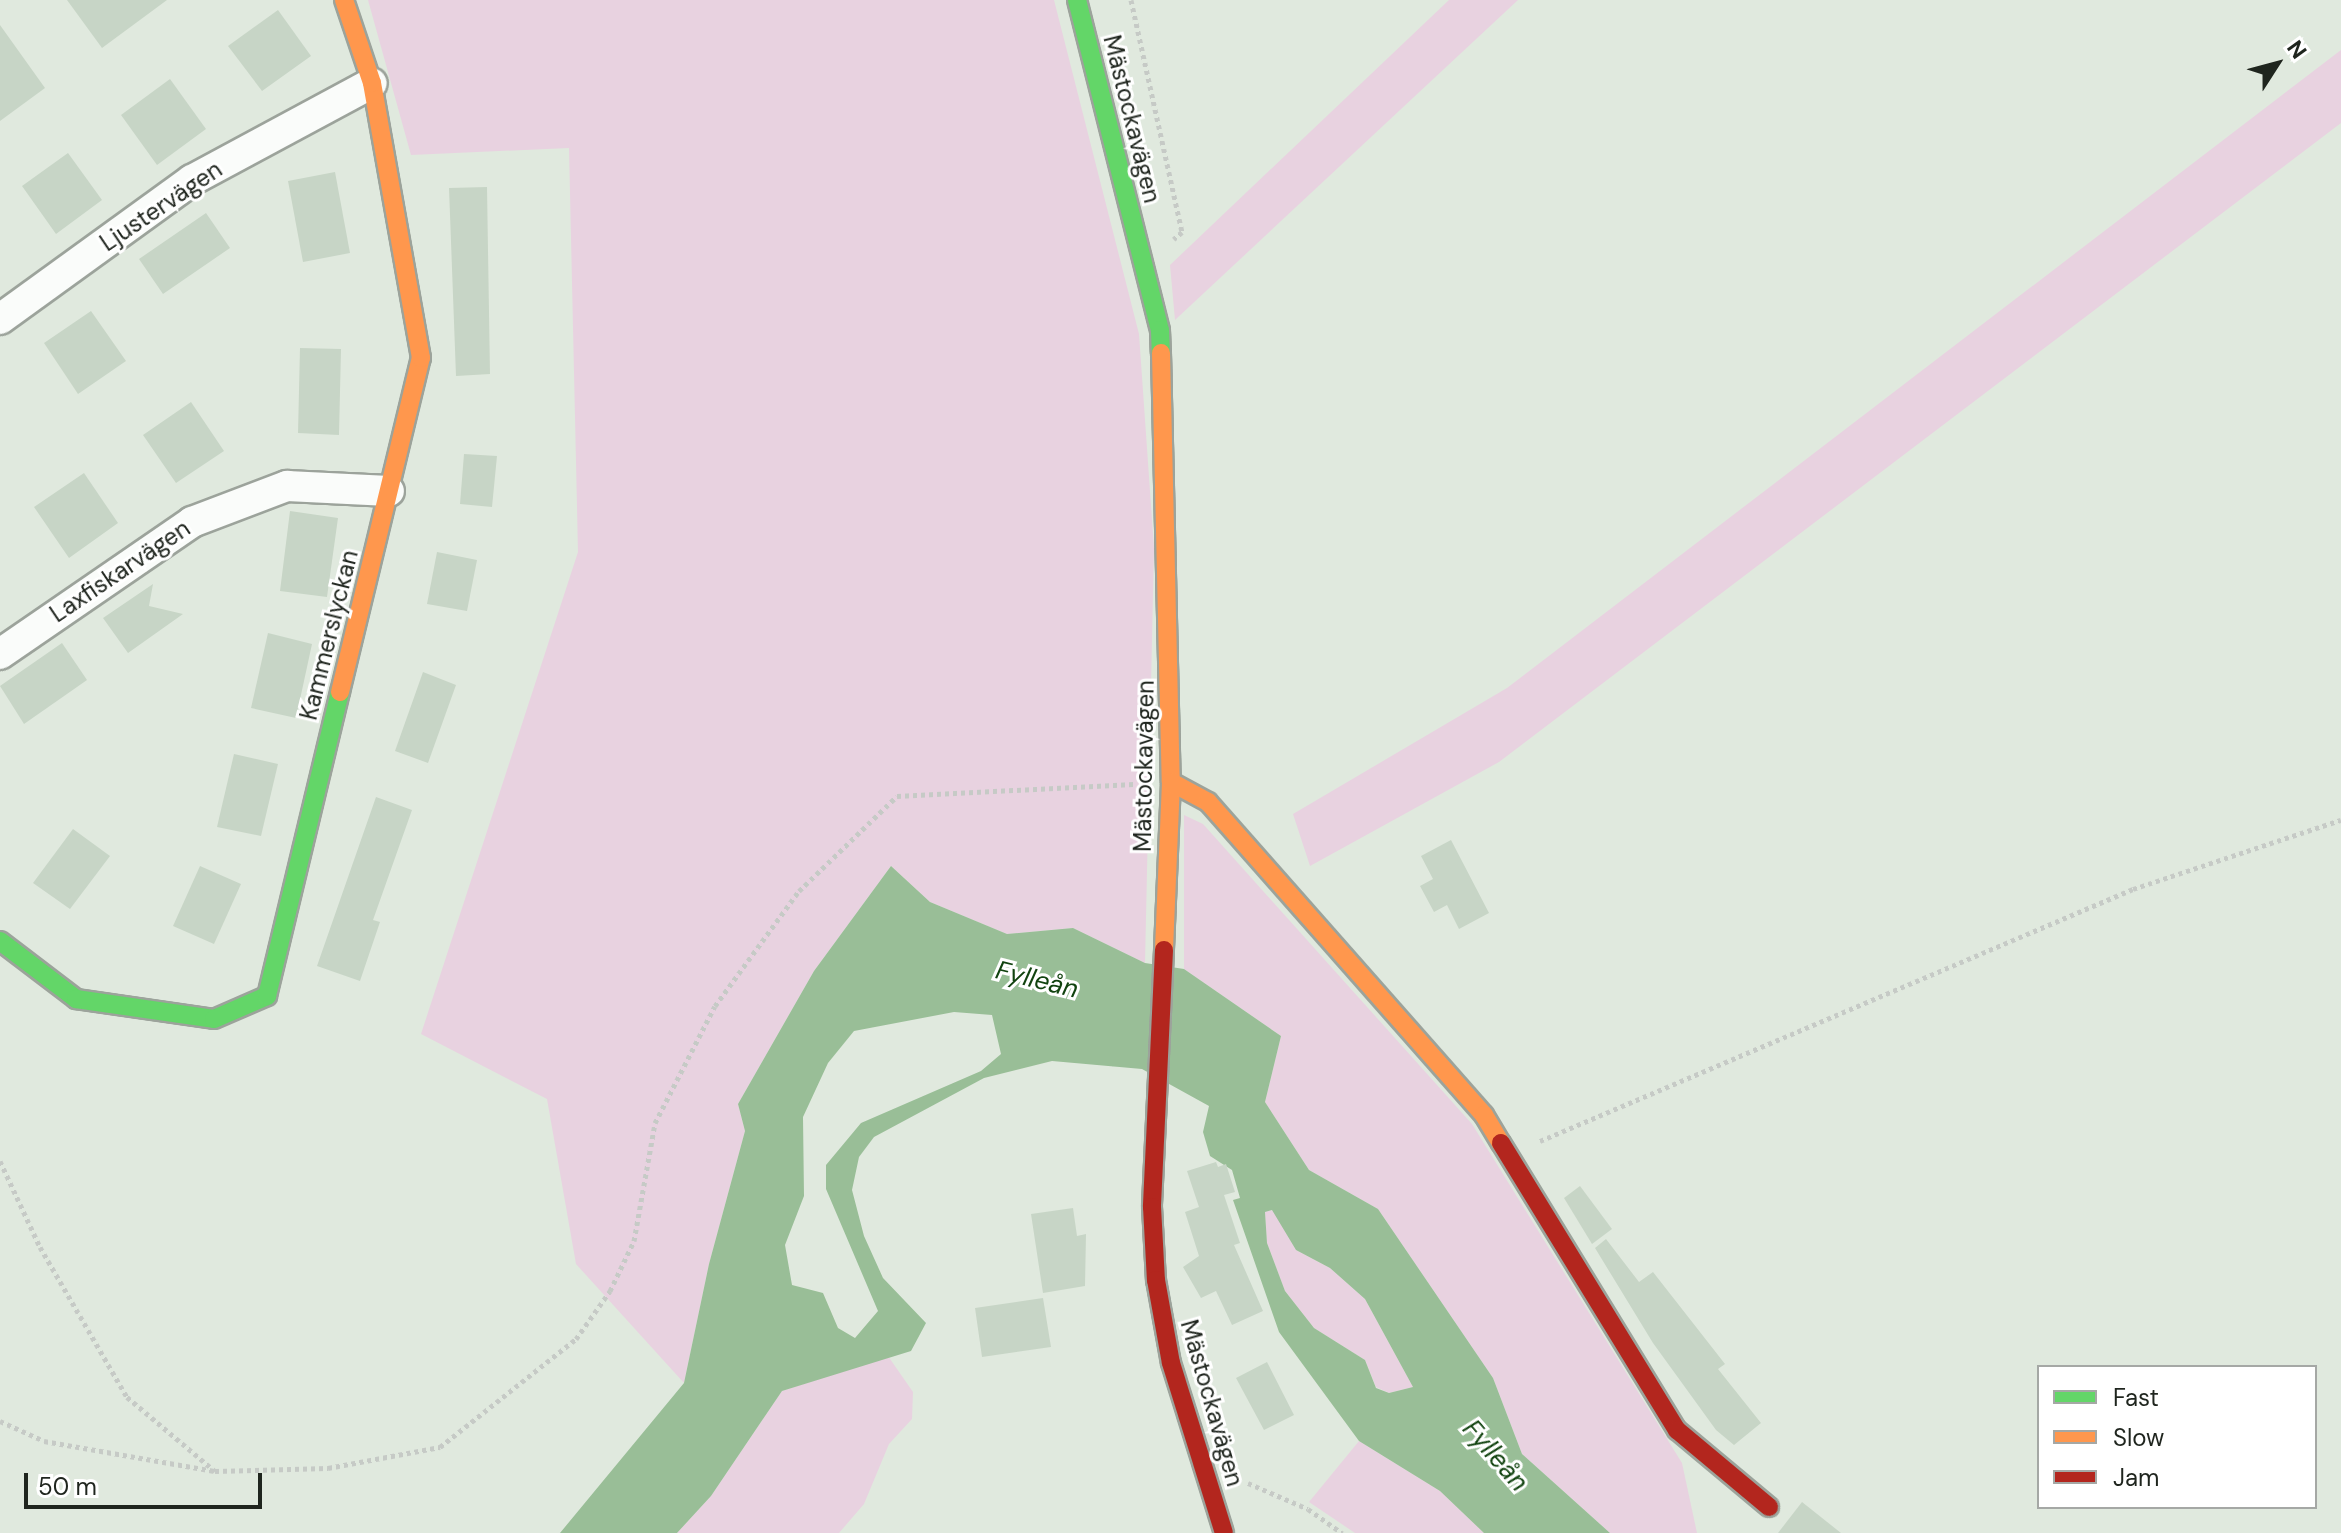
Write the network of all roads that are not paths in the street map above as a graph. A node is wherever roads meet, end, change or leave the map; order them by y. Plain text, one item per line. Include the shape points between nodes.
1 (344, 0) edge
2 (1077, 0) edge
3 (372, 83) junction
4 (0, 319) edge
5 (389, 491) junction
6 (0, 654) edge
7 (1171, 782) junction
8 (0, 941) edge
9 (1769, 1507) dead end
10 (1224, 1533) edge

1 - 3 street, Kammerslyckan
2 - 7 street, Mästockavägen via 1160,330
3 - 4 street, Ljustervägen via 192,180
3 - 5 street, Kammerslyckan via 421,358
5 - 6 street, Laxfiskarvägen via 287,486 192,522
5 - 8 street, Kammerslyckan via 267,996 214,1019 76,999
7 - 9 street via 1208,802 1484,1115 1677,1430
7 - 10 street, Mästockavägen via 1152,1207 1156,1280 1171,1363

